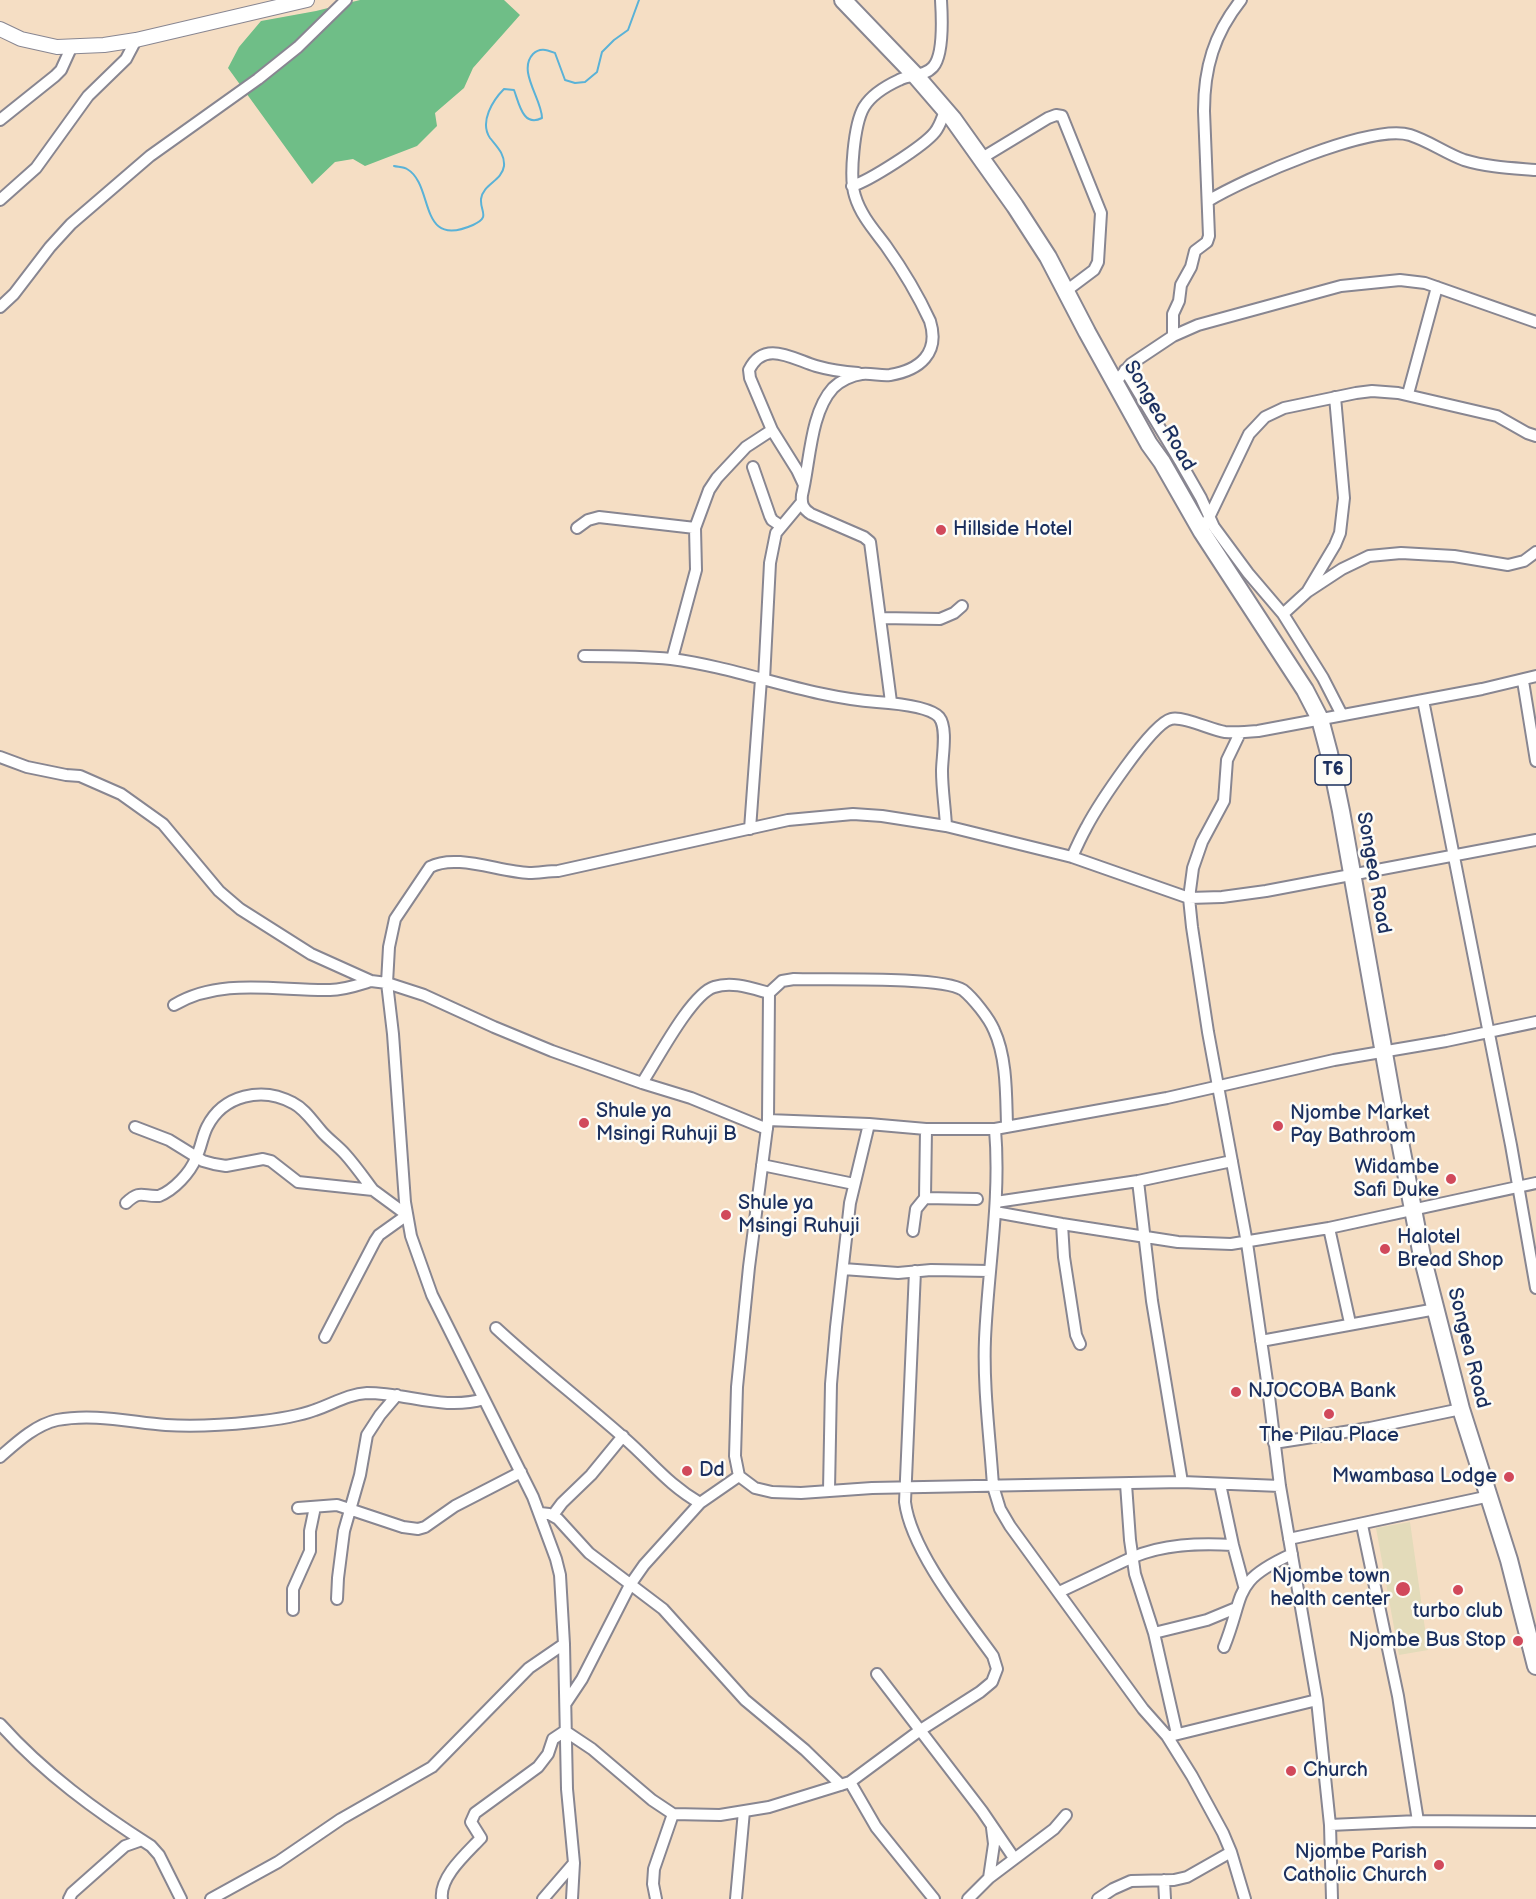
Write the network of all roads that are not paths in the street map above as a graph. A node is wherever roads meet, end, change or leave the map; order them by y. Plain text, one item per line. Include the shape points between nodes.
1 (307, 0) edge
2 (346, 0) edge
3 (843, 0) edge
4 (941, 0) edge
5 (1241, 0) edge
6 (0, 29) edge
7 (136, 40) junction
8 (71, 48) junction
9 (915, 75) junction
10 (945, 111) junction
11 (0, 120) edge
12 (982, 158) junction
13 (1536, 170) edge
14 (852, 186) junction
15 (0, 200) edge
16 (1208, 201) junction
17 (1437, 287) junction
18 (1066, 291) junction
19 (0, 307) edge
20 (1536, 322) edge
21 (1173, 336) junction
22 (1125, 370) junction
23 (861, 374) junction
24 (1114, 384) junction
25 (1408, 394) junction
26 (1335, 397) junction
27 (772, 430) junction
28 (1536, 436) edge
29 (753, 467) dead end
30 (804, 485) junction
31 (801, 503) junction
32 (1205, 525) junction
33 (781, 526) junction
34 (577, 528) dead end
35 (695, 528) junction
36 (1536, 552) edge
37 (1307, 592) junction
38 (962, 606) dead end
39 (1283, 615) junction
40 (881, 618) junction
41 (584, 656) dead end
42 (672, 659) junction
43 (1536, 676) edge
44 (763, 680) junction
45 (1523, 681) junction
46 (1423, 700) junction
47 (891, 702) junction
48 (1341, 715) junction
49 (1320, 719) junction
50 (1240, 733) junction
51 (0, 757) edge
52 (1536, 761) edge
53 (946, 826) junction
54 (750, 829) junction
55 (1536, 840) edge
56 (1455, 856) junction
57 (1072, 857) junction
58 (1353, 873) junction
59 (1189, 898) junction
60 (371, 981) junction
61 (387, 983) junction
62 (769, 993) junction
63 (174, 1005) dead end
64 (1536, 1022) edge
65 (1489, 1032) junction
66 (1385, 1051) junction
67 (642, 1083) junction
68 (1218, 1087) junction
69 (767, 1124) junction
70 (869, 1124) junction
71 (1007, 1125) junction
72 (135, 1127) dead end
73 (995, 1128) junction
74 (926, 1129) junction
75 (197, 1157) junction
76 (1232, 1161) junction
77 (762, 1165) junction
78 (1138, 1181) junction
79 (854, 1184) junction
80 (1536, 1184) edge
81 (1519, 1187) junction
82 (373, 1190) junction
83 (925, 1198) junction
84 (977, 1199) dead end
85 (126, 1203) dead end
86 (996, 1207) junction
87 (1413, 1210) junction
88 (406, 1215) junction
89 (1062, 1224) junction
90 (1329, 1228) junction
91 (913, 1232) dead end
92 (1145, 1237) junction
93 (1247, 1243) junction
94 (843, 1269) junction
95 (915, 1271) junction
96 (990, 1271) junction
97 (1536, 1288) edge
98 (1436, 1309) junction
99 (1350, 1323) junction
100 (496, 1328) dead end
101 (325, 1336) dead end
102 (1261, 1341) junction
103 (1080, 1344) dead end
104 (397, 1395) junction
105 (484, 1399) junction
106 (1461, 1409) junction
107 (623, 1436) junction
108 (1275, 1443) junction
109 (0, 1457) edge
110 (521, 1472) junction
111 (739, 1476) junction
112 (1182, 1482) junction
113 (1126, 1484) junction
114 (1220, 1484) junction
115 (993, 1486) junction
116 (1280, 1486) junction
117 (906, 1488) junction
118 (829, 1490) junction
119 (1490, 1496) junction
120 (700, 1503) junction
121 (315, 1507) junction
122 (298, 1508) dead end
123 (349, 1510) junction
124 (540, 1513) junction
125 (553, 1515) junction
126 (1362, 1525) junction
127 (1289, 1539) junction
128 (1233, 1545) junction
129 (1292, 1554) junction
130 (1132, 1558) junction
131 (630, 1584) junction
132 (1244, 1586) junction
133 (1059, 1592) junction
134 (337, 1599) dead end
135 (1236, 1608) junction
136 (293, 1610) dead end
137 (1154, 1633) junction
138 (564, 1644) junction
139 (1224, 1647) dead end
140 (1536, 1666) edge
141 (877, 1674) dead end
142 (1317, 1700) junction
143 (566, 1704) junction
144 (0, 1724) edge
145 (565, 1731) junction
146 (919, 1731) junction
147 (1172, 1735) junction
148 (845, 1784) junction
149 (744, 1811) junction
150 (673, 1814) junction
151 (1066, 1815) dead end
152 (1418, 1821) junction
153 (1536, 1822) edge
154 (992, 1825) junction
155 (1330, 1825) junction
156 (142, 1840) junction
157 (1231, 1852) junction
158 (1014, 1858) junction
159 (574, 1863) junction
160 (989, 1878) junction
161 (1164, 1880) junction
162 (69, 1899) edge
163 (181, 1899) edge
164 (211, 1899) edge
165 (442, 1899) edge
166 (543, 1899) edge
167 (572, 1899) edge
168 (656, 1899) edge
169 (736, 1899) edge
170 (934, 1899) edge
171 (968, 1899) edge
172 (1098, 1899) edge
173 (1165, 1899) edge
174 (1245, 1899) edge
175 (1332, 1899) edge

1 - 7 main road
2 - 19 street via 298,47 150,156 71,224
3 - 9 highway, Songea Road / T6
4 - 9 street via 938,56 934,66
5 - 16 street via 1216,41 1206,78
6 - 8 main road via 39,44
7 - 8 main road
7 - 15 street via 126,58 88,96 40,163
8 - 11 street via 61,70
9 - 10 highway, Songea Road / T6
9 - 14 street via 878,91 864,106 856,137
10 - 12 highway, Songea Road / T6
10 - 14 street via 926,141 870,179
12 - 18 highway, Songea Road / T6 via 1033,232
12 - 18 street via 1056,115 1065,120 1101,213 1098,262 1094,270
13 - 16 street via 1464,160 1408,134 1376,135 1288,163
14 - 23 street via 861,210 903,272 933,330 929,353 909,369 888,375
16 - 21 street via 1208,240 1195,251 1181,285 1173,314
17 - 20 street
17 - 21 street via 1400,280 1341,286 1209,322
17 - 25 street
18 - 24 highway, Songea Road / T6
21 - 22 street
22 - 24 street
22 - 32 street via 1201,498
23 - 27 street via 814,365 787,354 759,358 749,370 750,378
23 - 30 street via 833,388 823,405 814,429
24 - 32 highway, Songea Road / T6 via 1149,444
25 - 26 street via 1372,392
25 - 28 street via 1497,416
26 - 32 street via 1284,408 1257,424 1244,441
26 - 37 street via 1343,514 1335,545
27 - 30 street
27 - 35 street via 746,447 717,478
29 - 33 street via 772,520
30 - 31 street
31 - 33 street
31 - 40 street via 811,514 870,542
32 - 39 street
32 - 49 highway, Songea Road / T6
33 - 44 street via 770,563
34 - 35 street via 599,517
35 - 42 street via 696,570
36 - 37 street via 1524,561 1508,565 1454,556 1369,556
37 - 39 street
38 - 40 street via 940,619
39 - 48 street
40 - 47 street
41 - 42 street
42 - 44 street
43 - 45 street
44 - 47 street via 820,694
44 - 54 street
45 - 46 street
45 - 52 street
46 - 48 street
46 - 56 street
47 - 53 street via 939,717 944,738
48 - 49 street
49 - 50 street
49 - 58 highway, Songea Road / T6
50 - 57 street via 1172,718 1162,724 1106,795
50 - 59 street via 1227,760 1224,801 1193,868
51 - 60 street via 27,767 80,776 121,794 163,824 219,891 240,909 311,954
53 - 54 street via 853,814 788,820
53 - 57 street
54 - 61 street via 558,871 529,873 438,862 430,867 395,919
55 - 56 street
56 - 58 street
56 - 65 street
57 - 59 street
58 - 59 street via 1266,891
58 - 66 highway, Songea Road / T6
59 - 68 street
60 - 61 street
60 - 63 street via 332,991 206,991
61 - 67 street
61 - 88 street
62 - 67 street via 729,985 702,993
62 - 69 street
62 - 71 street via 782,981 794,980 927,982 963,990 994,1030 1001,1052
64 - 65 street
65 - 66 street
65 - 81 street
66 - 68 street
66 - 87 highway, Songea Road / T6
67 - 69 street
68 - 71 street
68 - 76 street
69 - 70 street
69 - 77 street
70 - 74 street
70 - 79 street
71 - 73 street
72 - 75 street via 169,1140
73 - 74 street
73 - 86 street
74 - 83 street
75 - 82 street via 226,1166 263,1159 298,1182
75 - 82 street via 207,1128 224,1105 249,1095 282,1098 300,1107
75 - 85 street via 164,1194 138,1194
76 - 78 street
76 - 93 street
77 - 79 street
77 - 111 street via 737,1387 735,1456
78 - 86 street
78 - 92 street
79 - 94 street
80 - 81 street
81 - 87 street
81 - 97 street
82 - 88 street
83 - 84 street
83 - 91 street via 916,1209
86 - 89 street
86 - 96 street
87 - 90 street
87 - 98 highway, Songea Road / T6
88 - 101 street via 375,1241
88 - 105 street via 432,1296
89 - 92 street
89 - 103 street via 1065,1268
90 - 93 street
90 - 99 street
92 - 93 street via 1198,1244
92 - 112 street
93 - 102 street
94 - 95 street via 898,1274
94 - 118 street via 831,1384
95 - 96 street
95 - 117 street
96 - 115 street via 985,1366
98 - 99 street
98 - 106 highway, Songea Road / T6
99 - 102 street
100 - 107 street
102 - 108 street
104 - 105 street via 457,1405
104 - 109 street via 364,1393 314,1411 252,1422 183,1425 93,1417 59,1420 30,1433
104 - 123 street via 367,1435
105 - 110 street
106 - 108 street
106 - 119 highway, Songea Road / T6
107 - 120 street via 671,1484
107 - 125 street
108 - 116 street
110 - 123 street via 418,1529
110 - 124 street
111 - 118 street via 755,1488 772,1492
111 - 120 street
112 - 113 street
112 - 114 street
113 - 115 street
113 - 130 street
114 - 116 street
114 - 128 street
115 - 117 street
115 - 133 street via 1000,1509
116 - 127 street
117 - 118 street
117 - 146 street via 907,1515 918,1542 993,1656 997,1669 992,1682 980,1692
119 - 126 street
119 - 140 highway, Songea Road / T6
120 - 131 street
121 - 122 street
121 - 123 street via 337,1505
121 - 136 street via 310,1551 293,1588
123 - 134 street
124 - 125 street
124 - 138 street via 560,1575
125 - 131 street via 589,1554
126 - 127 street
126 - 152 street
127 - 129 street
128 - 130 street via 1187,1545
128 - 132 street
129 - 132 street via 1268,1565
129 - 142 street
130 - 133 street
130 - 137 street
131 - 143 street
131 - 148 street via 669,1615 745,1700
132 - 135 street
133 - 147 street via 1143,1709
135 - 137 street via 1207,1620
135 - 139 street
137 - 147 street
138 - 143 street
138 - 164 street via 529,1668 432,1767
141 - 146 street
142 - 147 street
142 - 155 street
143 - 145 street
144 - 156 street via 53,1777
145 - 150 street
145 - 159 street
145 - 165 street via 553,1739 538,1767 475,1813 471,1822 481,1838 447,1876 441,1888
146 - 148 street
146 - 154 street
147 - 157 street
148 - 149 street
148 - 170 street
149 - 150 street
149 - 169 street
150 - 168 street via 654,1869
151 - 158 street via 1054,1829
152 - 153 street
152 - 155 street
154 - 158 street
154 - 160 street via 994,1844
155 - 175 street
156 - 162 street via 125,1846
156 - 163 street via 155,1850
157 - 161 street via 1187,1877
157 - 174 street
158 - 160 street
159 - 166 street
159 - 167 street
160 - 171 street
161 - 172 street via 1131,1881
161 - 173 street

